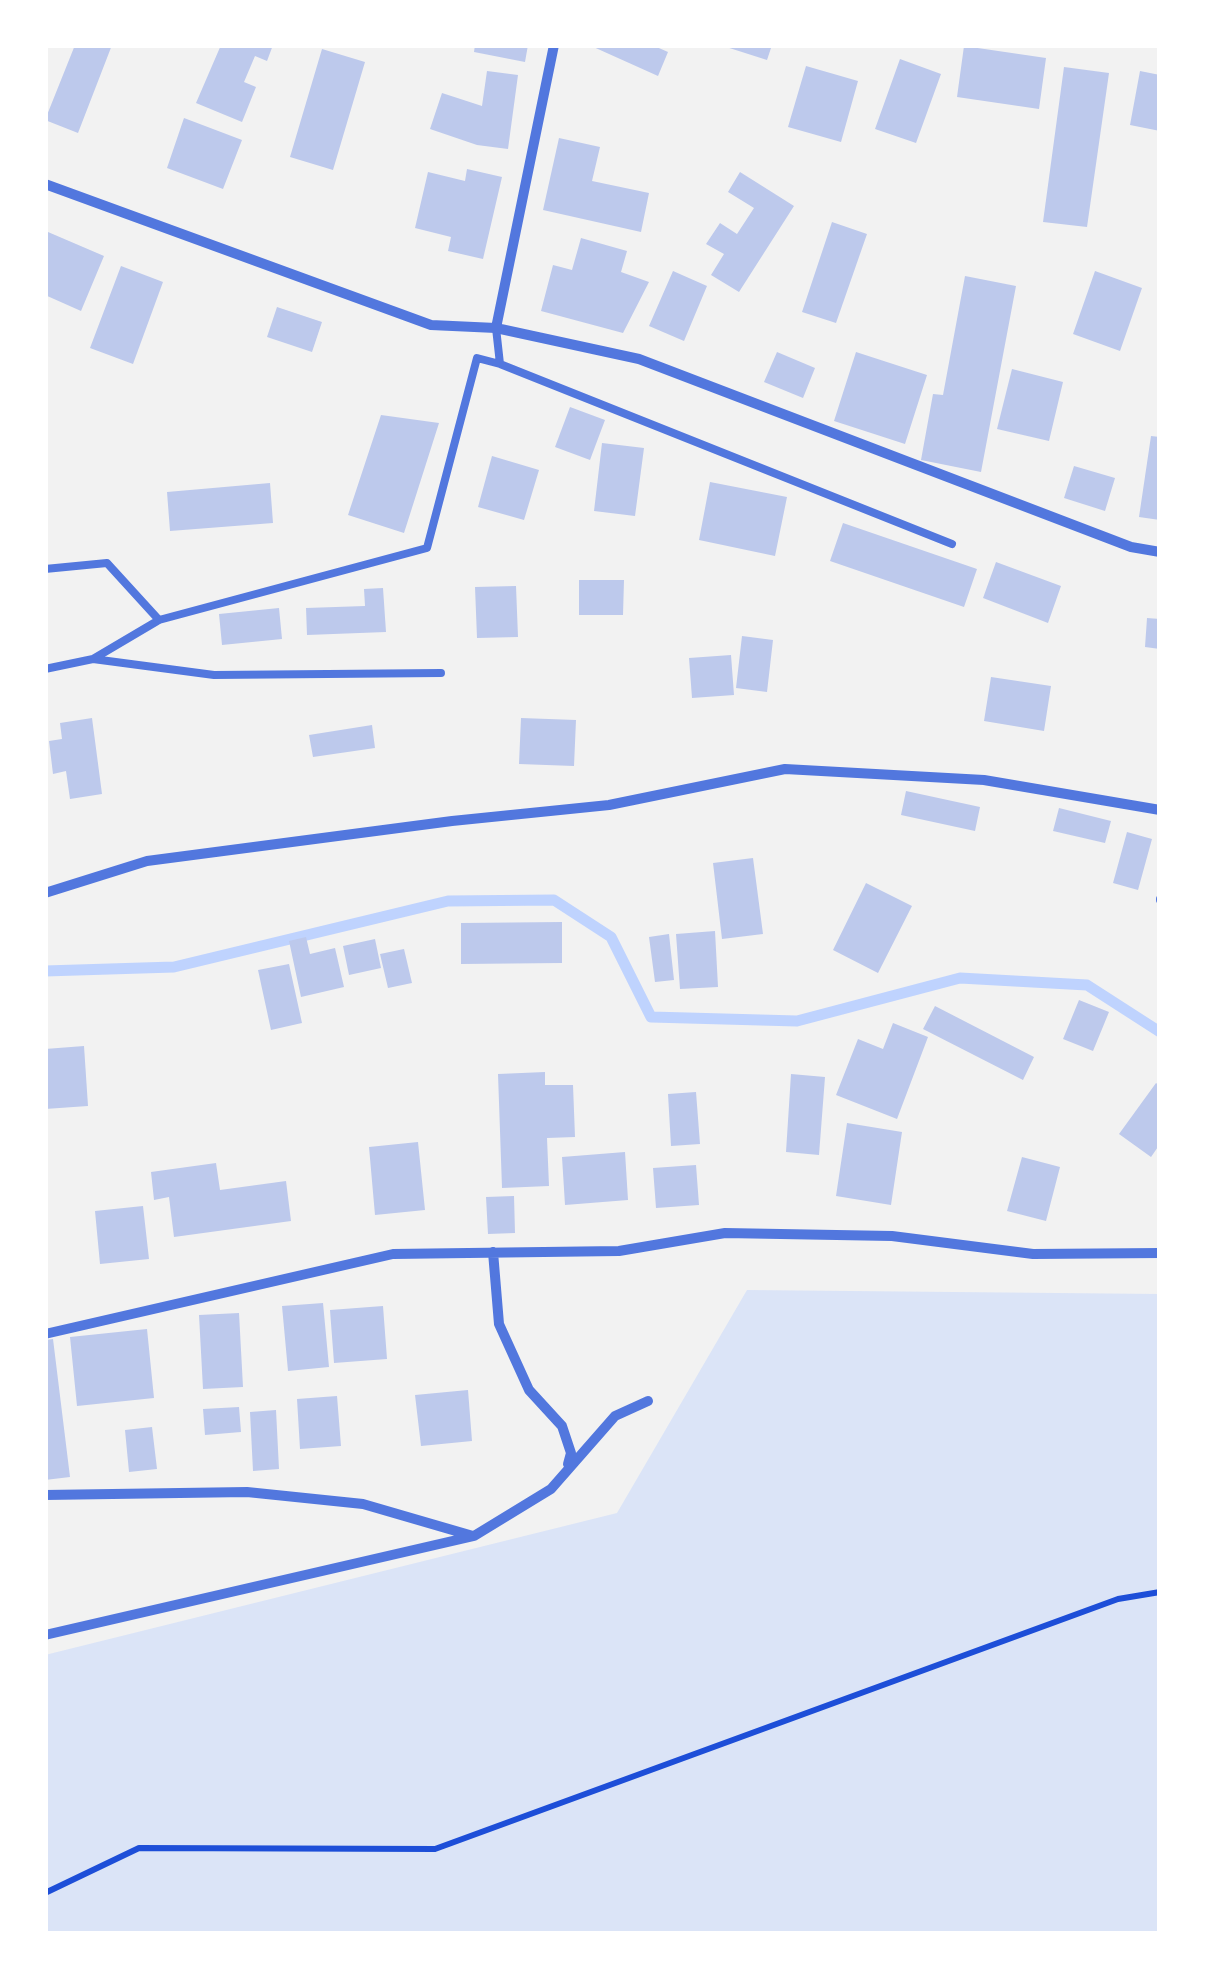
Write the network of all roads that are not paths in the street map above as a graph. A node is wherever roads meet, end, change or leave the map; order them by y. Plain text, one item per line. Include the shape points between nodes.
1 (554, 45) edge
2 (45, 184) edge
3 (496, 328) junction
4 (500, 364) junction
5 (952, 544) dead end
6 (1160, 552) edge
7 (45, 569) edge
8 (159, 620) junction
9 (93, 659) junction
10 (45, 669) edge
11 (441, 673) dead end
12 (1160, 810) edge
13 (45, 894) edge
14 (493, 1252) junction
15 (1160, 1252) edge
16 (45, 1334) edge
17 (648, 1401) dead end
18 (568, 1467) junction
19 (45, 1495) edge
20 (474, 1536) junction
21 (45, 1635) edge

1 - 3 street
2 - 3 street via 431,325
3 - 4 lane
3 - 6 street via 638,359 1131,547
4 - 5 lane
4 - 8 lane via 476,358 428,548
7 - 8 lane via 107,563
8 - 9 lane
9 - 10 lane
9 - 11 lane via 214,676
12 - 13 street via 984,780 785,769 609,804 147,861
14 - 15 street via 619,1251 724,1233 892,1236 1032,1254
14 - 16 street via 393,1254
14 - 18 street via 499,1324 529,1390 562,1426
17 - 18 street via 615,1416
18 - 20 street via 551,1489
19 - 20 street via 247,1492 363,1504
20 - 21 street

